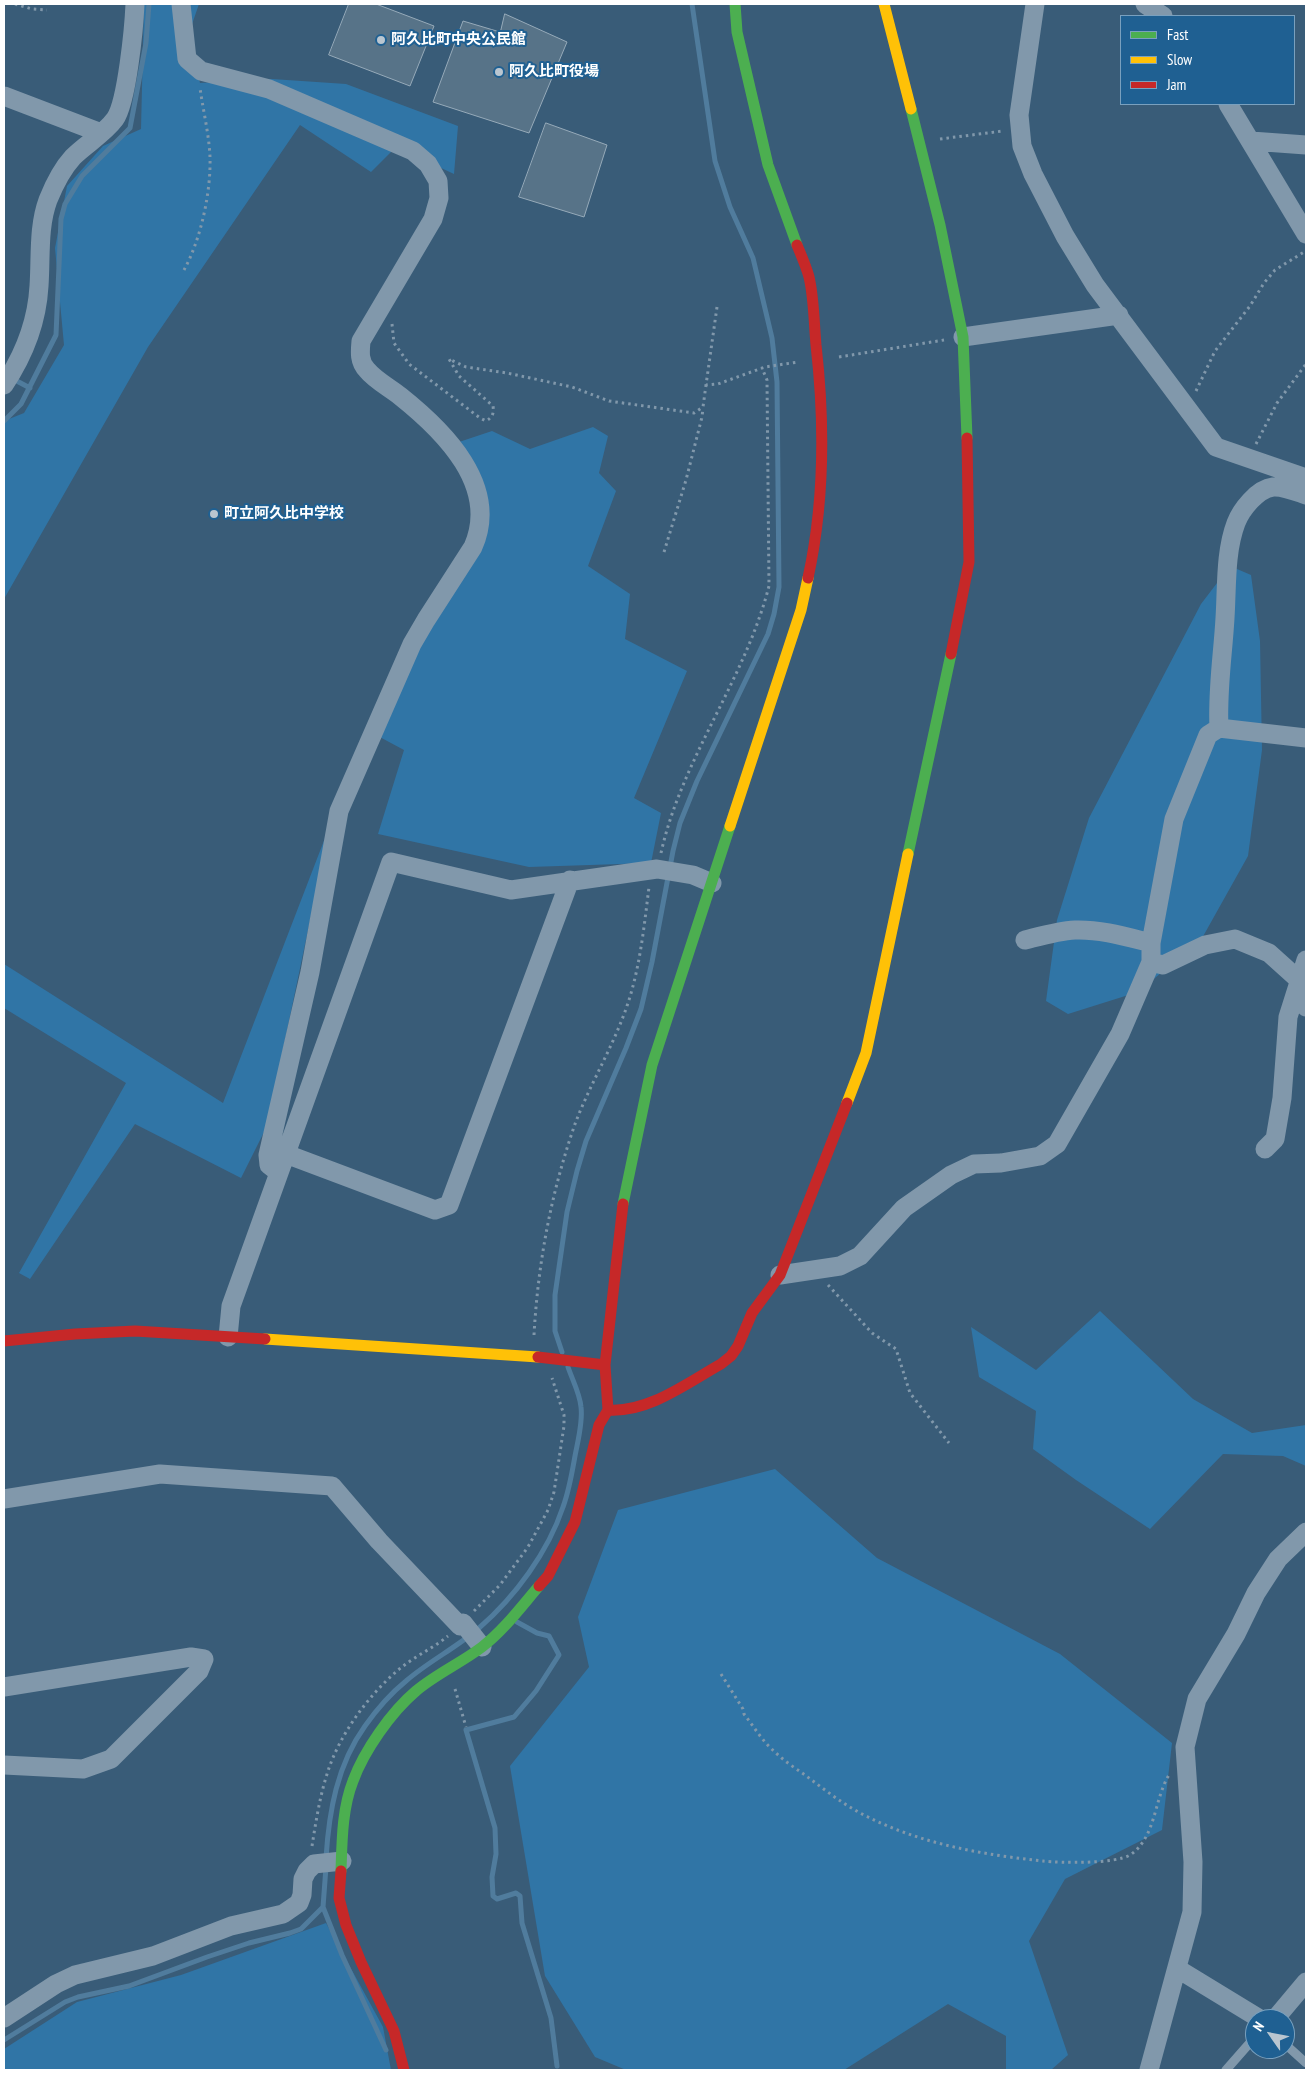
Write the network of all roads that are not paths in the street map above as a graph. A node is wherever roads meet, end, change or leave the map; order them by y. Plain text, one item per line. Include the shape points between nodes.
1 (135, 4) edge
2 (181, 4) edge
3 (735, 4) edge
4 (884, 4) edge
5 (1035, 4) edge
6 (1145, 4) edge
7 (1162, 15) edge
8 (4, 96) edge
9 (1229, 105) edge
10 (101, 133) junction
11 (1251, 141) junction
12 (1306, 145) edge
13 (1306, 234) edge
14 (1118, 315) junction
15 (963, 337) junction
16 (4, 385) edge
17 (1306, 478) edge
18 (1306, 495) edge
19 (1219, 728) junction
20 (1306, 738) edge
21 (570, 880) junction
22 (712, 883) junction
23 (1025, 940) dead end
24 (1151, 943) junction
25 (1306, 960) edge
26 (1151, 962) junction
27 (1299, 980) junction
28 (1306, 1007) edge
29 (1265, 1149) dead end
30 (286, 1154) junction
31 (278, 1172) junction
32 (780, 1276) junction
33 (228, 1337) junction
34 (4, 1341) edge
35 (605, 1365) junction
36 (608, 1410) junction
37 (4, 1499) edge
38 (1306, 1532) edge
39 (482, 1647) junction
40 (4, 1687) edge
41 (4, 1765) edge
42 (332, 1862) junction
43 (1178, 1969) junction
44 (1306, 1982) edge
45 (1283, 2009) edge
46 (1245, 2010) edge
47 (4, 2018) edge
48 (1245, 2048) edge
49 (1295, 2053) edge
50 (1306, 2063) edge
51 (404, 2070) edge
52 (1149, 2070) edge
53 (1226, 2070) edge

1 - 10 street via 121,110
2 - 31 street via 187,59 201,71 270,89 388,139 413,151 428,164 439,189 433,219 360,341 360,356 366,370 402,398 451,444 469,471 479,503 475,542 412,644 339,811 310,972 268,1155 269,1165
3 - 22 street via 737,32 768,165 809,278 818,360 823,472 815,546 801,610
4 - 15 street via 940,225
5 - 14 street via 1019,115 1022,146 1065,236
6 - 7 street
8 - 10 street
9 - 11 street
10 - 16 street via 72,158 58,177 48,201 41,228 37,314 26,346
11 - 12 street
11 - 13 street
14 - 15 street
14 - 17 street via 1216,446
15 - 32 street via 969,562 963,598 866,1053
18 - 19 street via 1273,487 1251,501 1236,523 1228,574
19 - 20 street
19 - 24 street via 1208,735 1174,819
21 - 22 street via 654,869 692,875
21 - 30 street via 512,890 391,862
21 - 30 street via 449,1205 435,1210
22 - 35 street via 652,1066 638,1126 623,1200
23 - 24 street via 1077,930
24 - 26 street
25 - 27 street
26 - 27 street via 1163,965 1205,945 1235,939 1269,953
26 - 32 street via 1120,1034 1057,1144 1040,1156 974,1164 904,1208 860,1256 840,1266
27 - 28 street
27 - 29 street via 1288,1017 1282,1098 1274,1139
30 - 31 street
31 - 33 street via 231,1306
32 - 36 street via 752,1313 738,1346 721,1364 646,1405 623,1411
33 - 34 street via 135,1331
33 - 35 street via 533,1356
35 - 36 street
36 - 39 street via 599,1425 575,1522 564,1547 548,1576
37 - 39 street via 160,1474 332,1486 379,1541
38 - 43 street via 1278,1559 1197,1699 1185,1747 1193,1862 1192,1912
39 - 42 street via 416,1691 397,1710 363,1758 352,1782
40 - 41 street via 191,1657 204,1659 199,1671 111,1759 82,1769
42 - 47 street via 314,1864 307,1871 299,1902 283,1914 231,1926 145,1958 75,1975
42 - 51 street via 346,1925 394,2031
43 - 46 street
43 - 52 street
44 - 45 street
48 - 53 lane
49 - 50 lane

